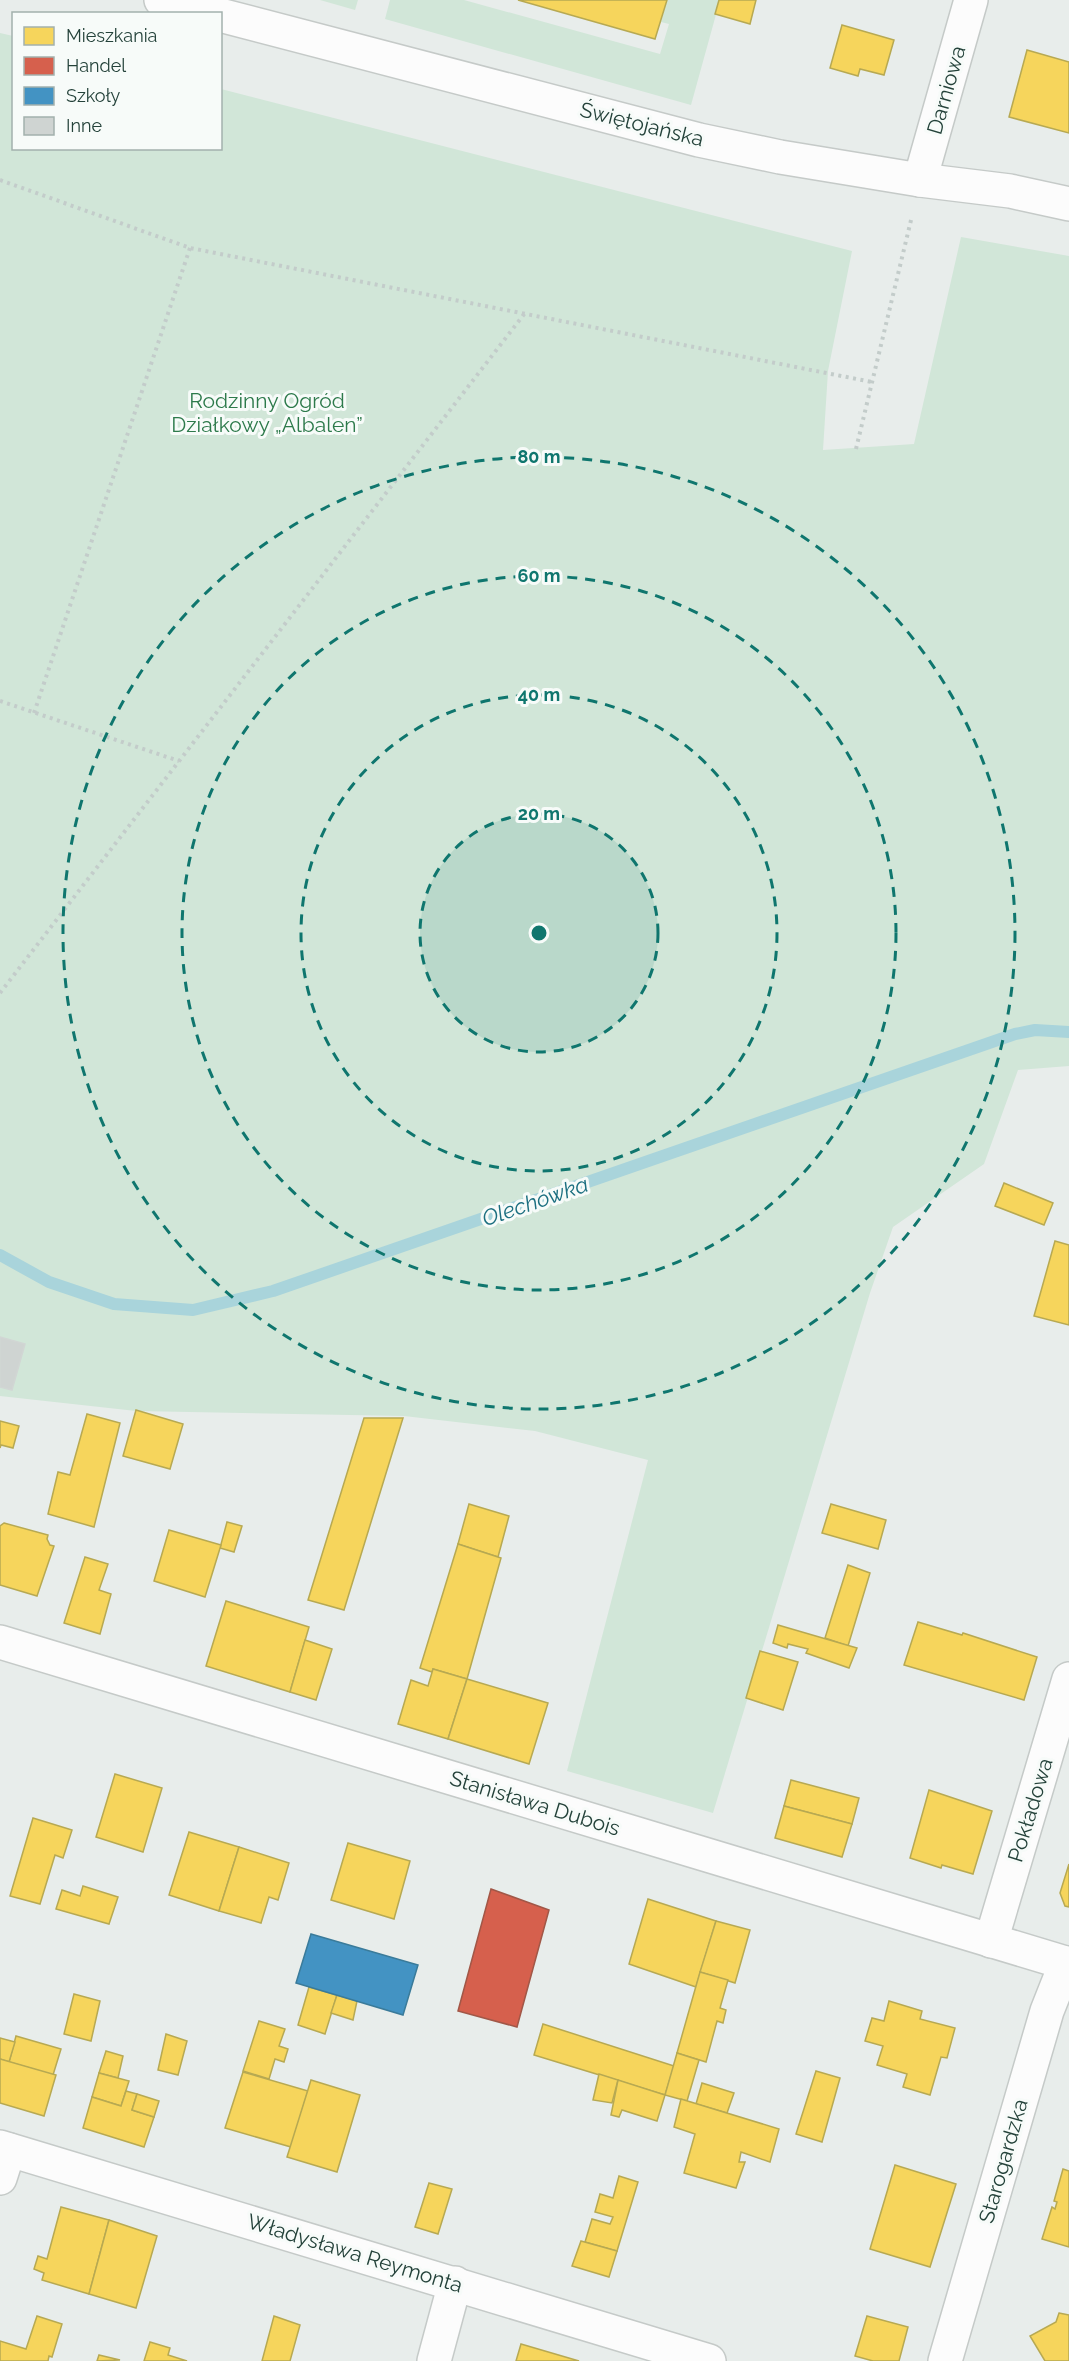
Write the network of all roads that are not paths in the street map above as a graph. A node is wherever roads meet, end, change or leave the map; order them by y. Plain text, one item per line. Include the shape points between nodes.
1 (161, 0) edge
2 (971, 0) edge
3 (206, 12) edge
4 (222, 16) edge
5 (920, 180) junction
6 (1069, 204) edge
7 (0, 1642) edge
8 (1069, 1679) edge
9 (991, 1941) junction
10 (1068, 1964) edge
11 (3, 2158) edge
12 (455, 2283) junction
13 (434, 2361) edge
14 (709, 2361) edge
15 (945, 2361) edge

1 - 3 street
2 - 5 street, Darniowa
4 - 5 street, Świętojańska via 699,140
5 - 6 street, Świętojańska via 1010,191
7 - 9 street, Stanisława Dubois
8 - 9 street, Pokładowa
9 - 10 street, Stanisława Dubois
10 - 15 street, Starogardzka via 1047,2011
11 - 12 street, Władysława Reymonta
12 - 13 street
12 - 14 street, Władysława Reymonta

